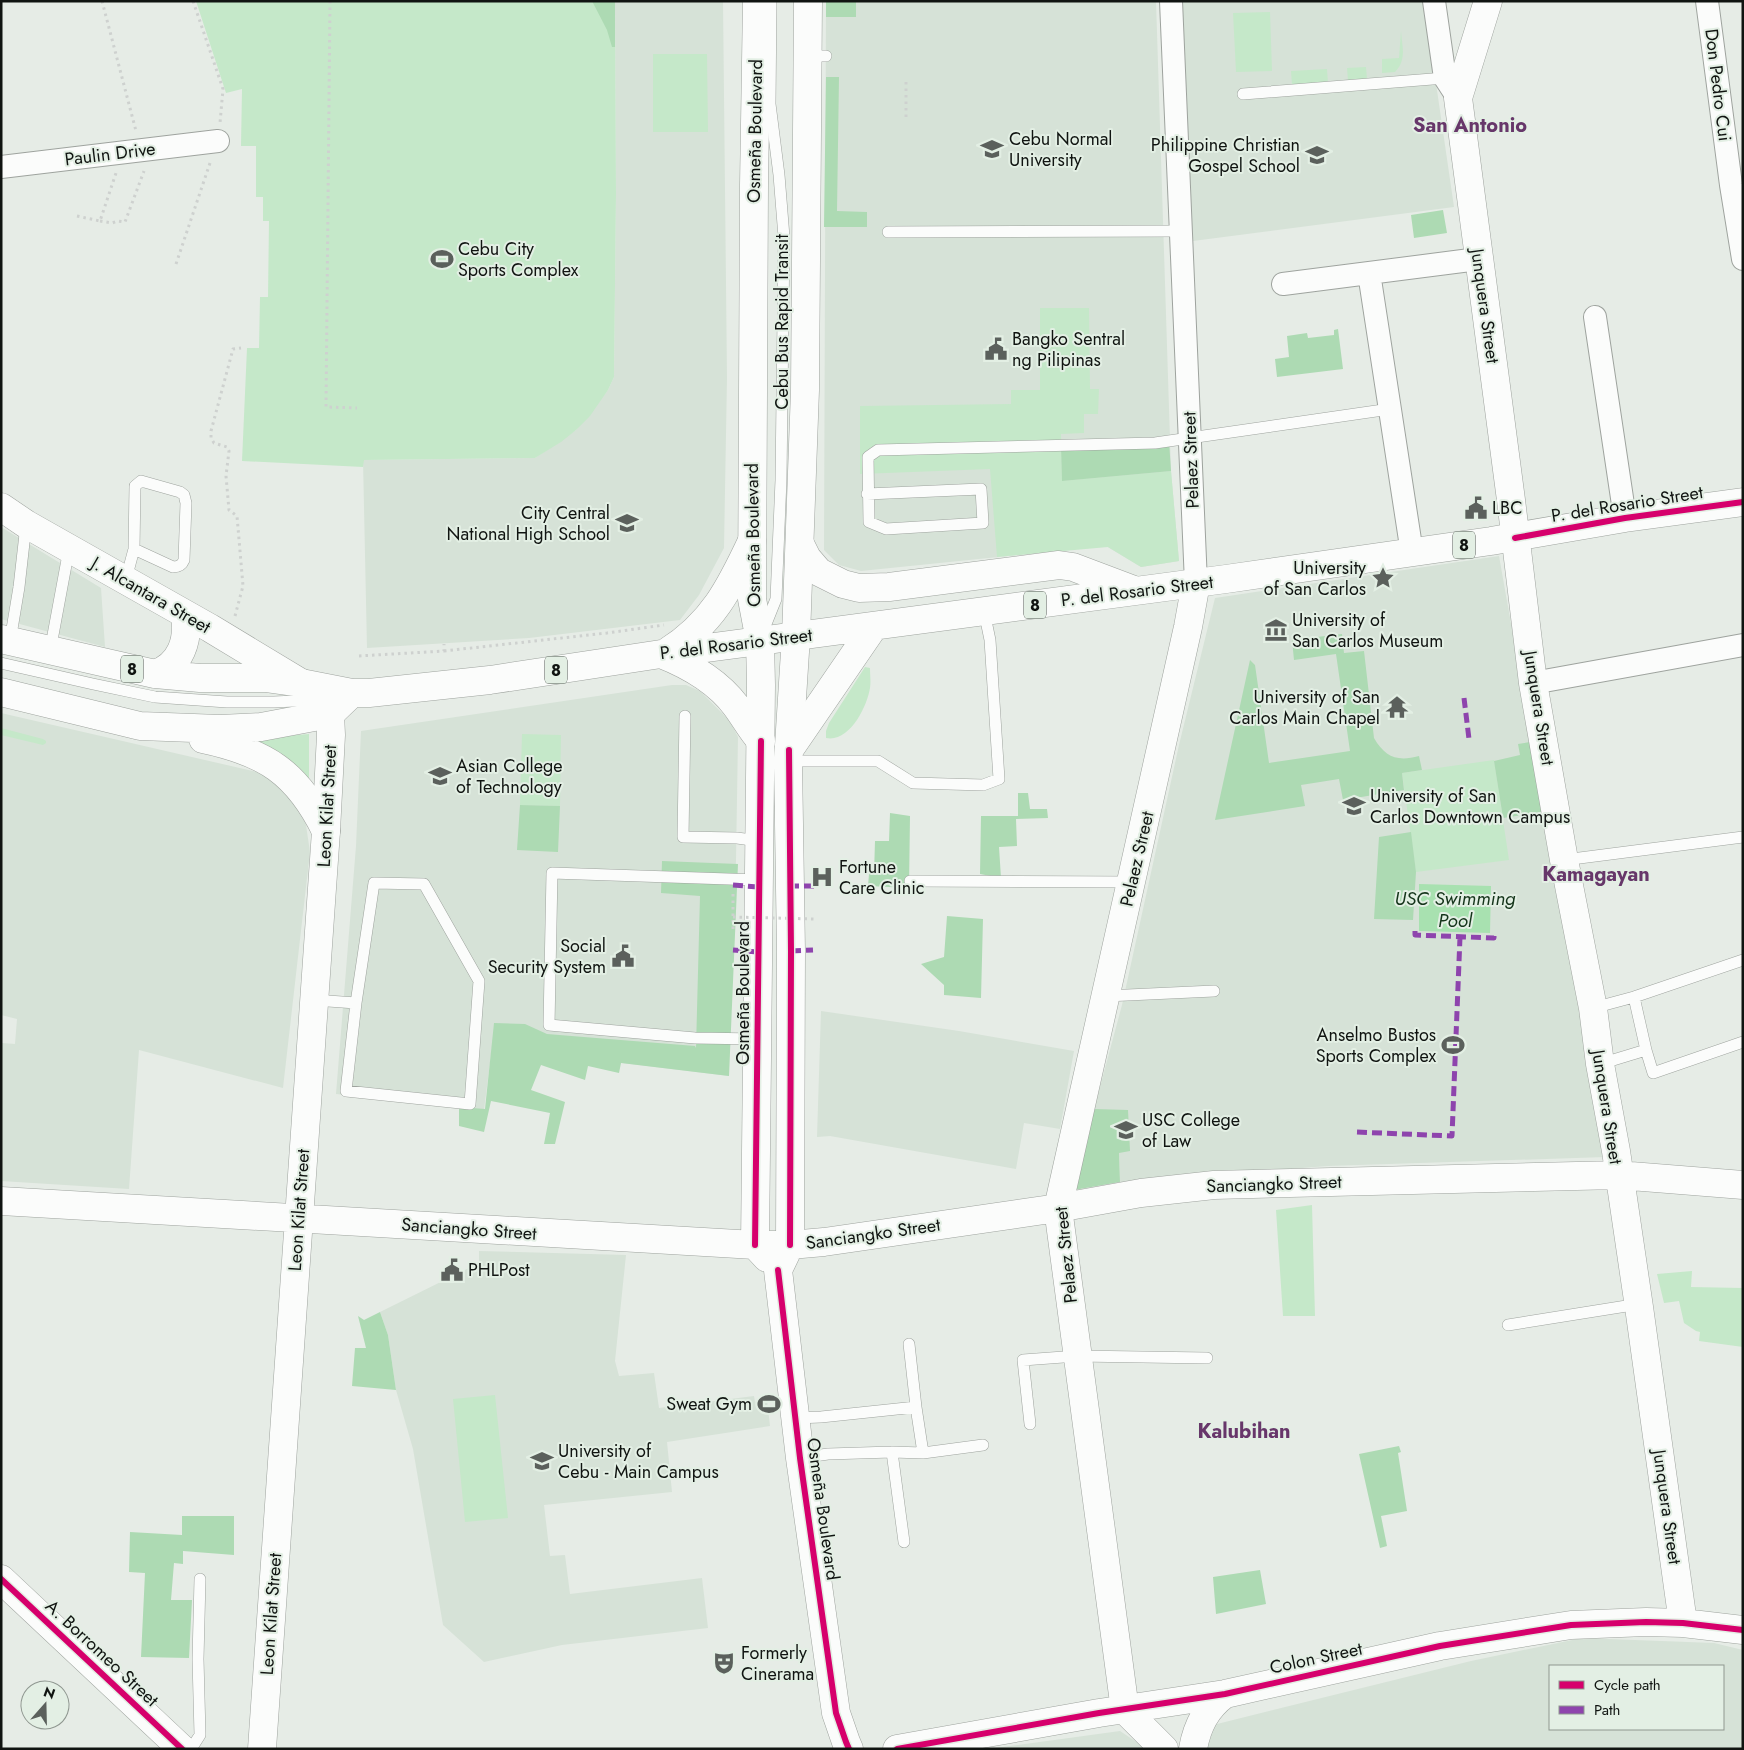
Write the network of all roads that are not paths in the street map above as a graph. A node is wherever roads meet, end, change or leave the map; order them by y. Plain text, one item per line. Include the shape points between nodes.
1 (757, 1) edge
2 (771, 1) edge
3 (808, 1) edge
4 (1171, 1) edge
5 (1434, 1) edge
6 (1488, 1) edge
7 (1707, 1) edge
8 (1451, 88) junction
9 (1243, 94) dead end
10 (218, 141) road end
11 (1, 167) edge
12 (1737, 184) edge
13 (1181, 231) junction
14 (888, 232) dead end
15 (1478, 259) junction
16 (1743, 259) edge
17 (1369, 273) junction
18 (1283, 284) dead end
19 (1595, 317) dead end
20 (1390, 409) junction
21 (1190, 438) junction
22 (867, 494) junction
23 (1743, 502) edge
24 (1, 507) edge
25 (1625, 518) junction
26 (26, 524) junction
27 (1515, 538) junction
28 (752, 541) junction
29 (800, 544) junction
30 (70, 548) junction
31 (134, 549) junction
32 (1412, 553) junction
33 (126, 579) junction
34 (1196, 583) junction
35 (1138, 591) junction
36 (984, 611) junction
37 (186, 615) junction
38 (874, 626) junction
39 (796, 636) junction
40 (760, 641) junction
41 (1743, 646) edge
42 (4, 647) edge
43 (50, 651) junction
44 (663, 654) junction
45 (155, 674) junction
46 (1533, 683) junction
47 (1, 692) edge
48 (352, 693) junction
49 (317, 699) junction
50 (685, 716) dead end
51 (140, 726) junction
52 (761, 741) junction
53 (788, 755) junction
54 (326, 831) junction
55 (1743, 838) edge
56 (759, 841) junction
57 (1564, 860) junction
58 (910, 881) dead end
59 (1131, 882) junction
60 (746, 883) junction
61 (1743, 960) edge
62 (1214, 991) dead end
63 (1106, 996) junction
64 (1634, 997) junction
65 (314, 1000) junction
66 (356, 1002) junction
67 (1593, 1008) junction
68 (758, 1039) junction
69 (1743, 1042) edge
70 (1646, 1050) junction
71 (1600, 1064) junction
72 (1618, 1175) junction
73 (1743, 1185) edge
74 (1, 1201) edge
75 (1058, 1208) junction
76 (298, 1218) junction
77 (755, 1245) junction
78 (790, 1245) junction
79 (778, 1270) junction
80 (1639, 1304) junction
81 (1508, 1325) dead end
82 (909, 1344) dead end
83 (1077, 1356) junction
84 (1207, 1358) dead end
85 (916, 1407) junction
86 (796, 1418) junction
87 (1030, 1424) dead end
88 (983, 1445) dead end
89 (892, 1452) junction
90 (923, 1453) junction
91 (800, 1458) junction
92 (904, 1542) dead end
93 (1, 1579) edge
94 (200, 1579) dead end
95 (1683, 1623) junction
96 (1743, 1630) edge
97 (1225, 1694) junction
98 (1125, 1710) junction
99 (836, 1713) junction
100 (941, 1744) edge
101 (182, 1749) edge
102 (191, 1749) edge
103 (262, 1749) edge
104 (827, 1749) edge
105 (850, 1749) edge
106 (897, 1749) edge
107 (1164, 1749) edge
108 (1193, 1749) edge

1 - 28 main road, Osmeña Boulevard
2 - 40 lane, Cebu Bus Rapid Transit via 770,104 784,237 780,480 776,599
3 - 29 main road via 817,56
4 - 13 street, Pelaez Street
5 - 8 street
6 - 8 main road, Junquera Street
7 - 12 street, Don Pedro Cui
8 - 9 lane
8 - 15 main road, Junquera Street
10 - 11 street, Paulin Drive
12 - 16 street, Don Pedro Cui
13 - 14 lane
13 - 21 street, Pelaez Street
15 - 17 street
15 - 27 main road, Junquera Street
17 - 18 street
17 - 20 street
19 - 25 street
20 - 21 lane
20 - 32 street
21 - 22 lane via 1155,443 878,450 868,457
21 - 34 street, Pelaez Street
22 - 22 lane via 981,489 983,523 886,529 869,522
23 - 25 main road, P. del Rosario Street / 8
24 - 26 main road, J. Alcantara Street
25 - 27 main road, P. del Rosario Street / 8
26 - 30 main road, J. Alcantara Street
26 - 42 lane via 24,588
27 - 32 main road, P. del Rosario Street / 8
27 - 46 main road, Junquera Street
28 - 40 main road, Osmeña Boulevard via 752,599
28 - 44 main road via 709,617 691,636
29 - 35 main road via 819,572 859,588 1059,565
29 - 39 main road
30 - 33 main road, J. Alcantara Street
30 - 43 lane via 54,597
31 - 31 lane via 134,490 137,483 184,495 186,513 182,564 173,567
31 - 33 lane
32 - 34 main road, P. del Rosario Street / 8
33 - 37 main road, J. Alcantara Street
34 - 35 main road, P. del Rosario Street / 8
34 - 59 main road, Pelaez Street
35 - 36 main road, P. del Rosario Street / 8
36 - 38 main road, P. del Rosario Street / 8
36 - 53 lane via 990,640 999,779 983,785 913,783 878,761
37 - 45 main road via 187,632 180,655 171,666
37 - 49 main road, J. Alcantara Street
38 - 39 main road, P. del Rosario Street / 8
38 - 53 main road
39 - 40 main road, P. del Rosario Street / 8
39 - 53 main road
40 - 44 main road, P. del Rosario Street / 8
40 - 52 main road, Osmeña Boulevard
41 - 46 street
42 - 43 main road, 8
42 - 49 lane via 93,684 155,697 256,702
43 - 45 main road, 8
44 - 48 main road, P. del Rosario Street / 8 via 490,680
44 - 52 main road via 720,689
45 - 49 main road, 8 via 265,678
46 - 57 main road, Junquera Street
47 - 51 main road, 8
48 - 49 main road, 8
48 - 49 main road
49 - 51 main road, 8 via 261,727
49 - 54 main road, Leon Kilat Street via 331,735
50 - 56 lane via 683,836
51 - 54 main road via 242,748 262,758 297,785
52 - 56 main road, Osmeña Boulevard
53 - 78 main road
54 - 65 main road, Leon Kilat Street
55 - 57 lane
56 - 60 main road, Osmeña Boulevard
57 - 67 main road, Junquera Street
58 - 59 lane
59 - 63 main road, Pelaez Street
60 - 68 main road, Osmeña Boulevard
60 - 68 lane via 552,873 549,1025 695,1038
61 - 64 lane
62 - 63 lane
63 - 75 main road, Pelaez Street
64 - 67 lane
64 - 70 lane
65 - 66 lane
65 - 76 main road, Leon Kilat Street
66 - 66 lane via 374,883 424,884 479,981 470,1104 346,1091
67 - 71 main road, Junquera Street
68 - 77 main road, Osmeña Boulevard
69 - 70 lane via 1652,1073
70 - 71 lane
71 - 72 main road, Junquera Street
72 - 73 main road, Sanciangko Street
72 - 75 main road, Sanciangko Street via 1214,1184
72 - 80 main road, Junquera Street
74 - 76 main road, Sanciangko Street
75 - 78 main road, Sanciangko Street
75 - 83 main road, Pelaez Street
76 - 77 main road, Sanciangko Street
76 - 103 main road, Leon Kilat Street
77 - 78 main road, Sanciangko Street
77 - 79 main road
78 - 79 main road
79 - 86 main road, Osmeña Boulevard
80 - 81 lane
80 - 95 main road, Junquera Street
82 - 85 lane
83 - 84 lane
83 - 87 lane via 1023,1360
83 - 98 main road, Pelaez Street
85 - 86 lane
85 - 90 lane
86 - 91 main road, Osmeña Boulevard
88 - 90 lane
89 - 90 lane
89 - 91 lane
89 - 92 lane
91 - 99 main road, Osmeña Boulevard
93 - 101 main road, A. Borromeo Street
94 - 102 lane via 200,1735
95 - 96 main road, Colon Street
95 - 97 main road, Colon Street via 1571,1625 1440,1646
97 - 98 main road, Colon Street
97 - 108 main road via 1204,1715
98 - 100 main road, Colon Street
98 - 107 main road
99 - 104 main road
99 - 105 main road, Osmeña Boulevard
100 - 106 main road, Colon Street

